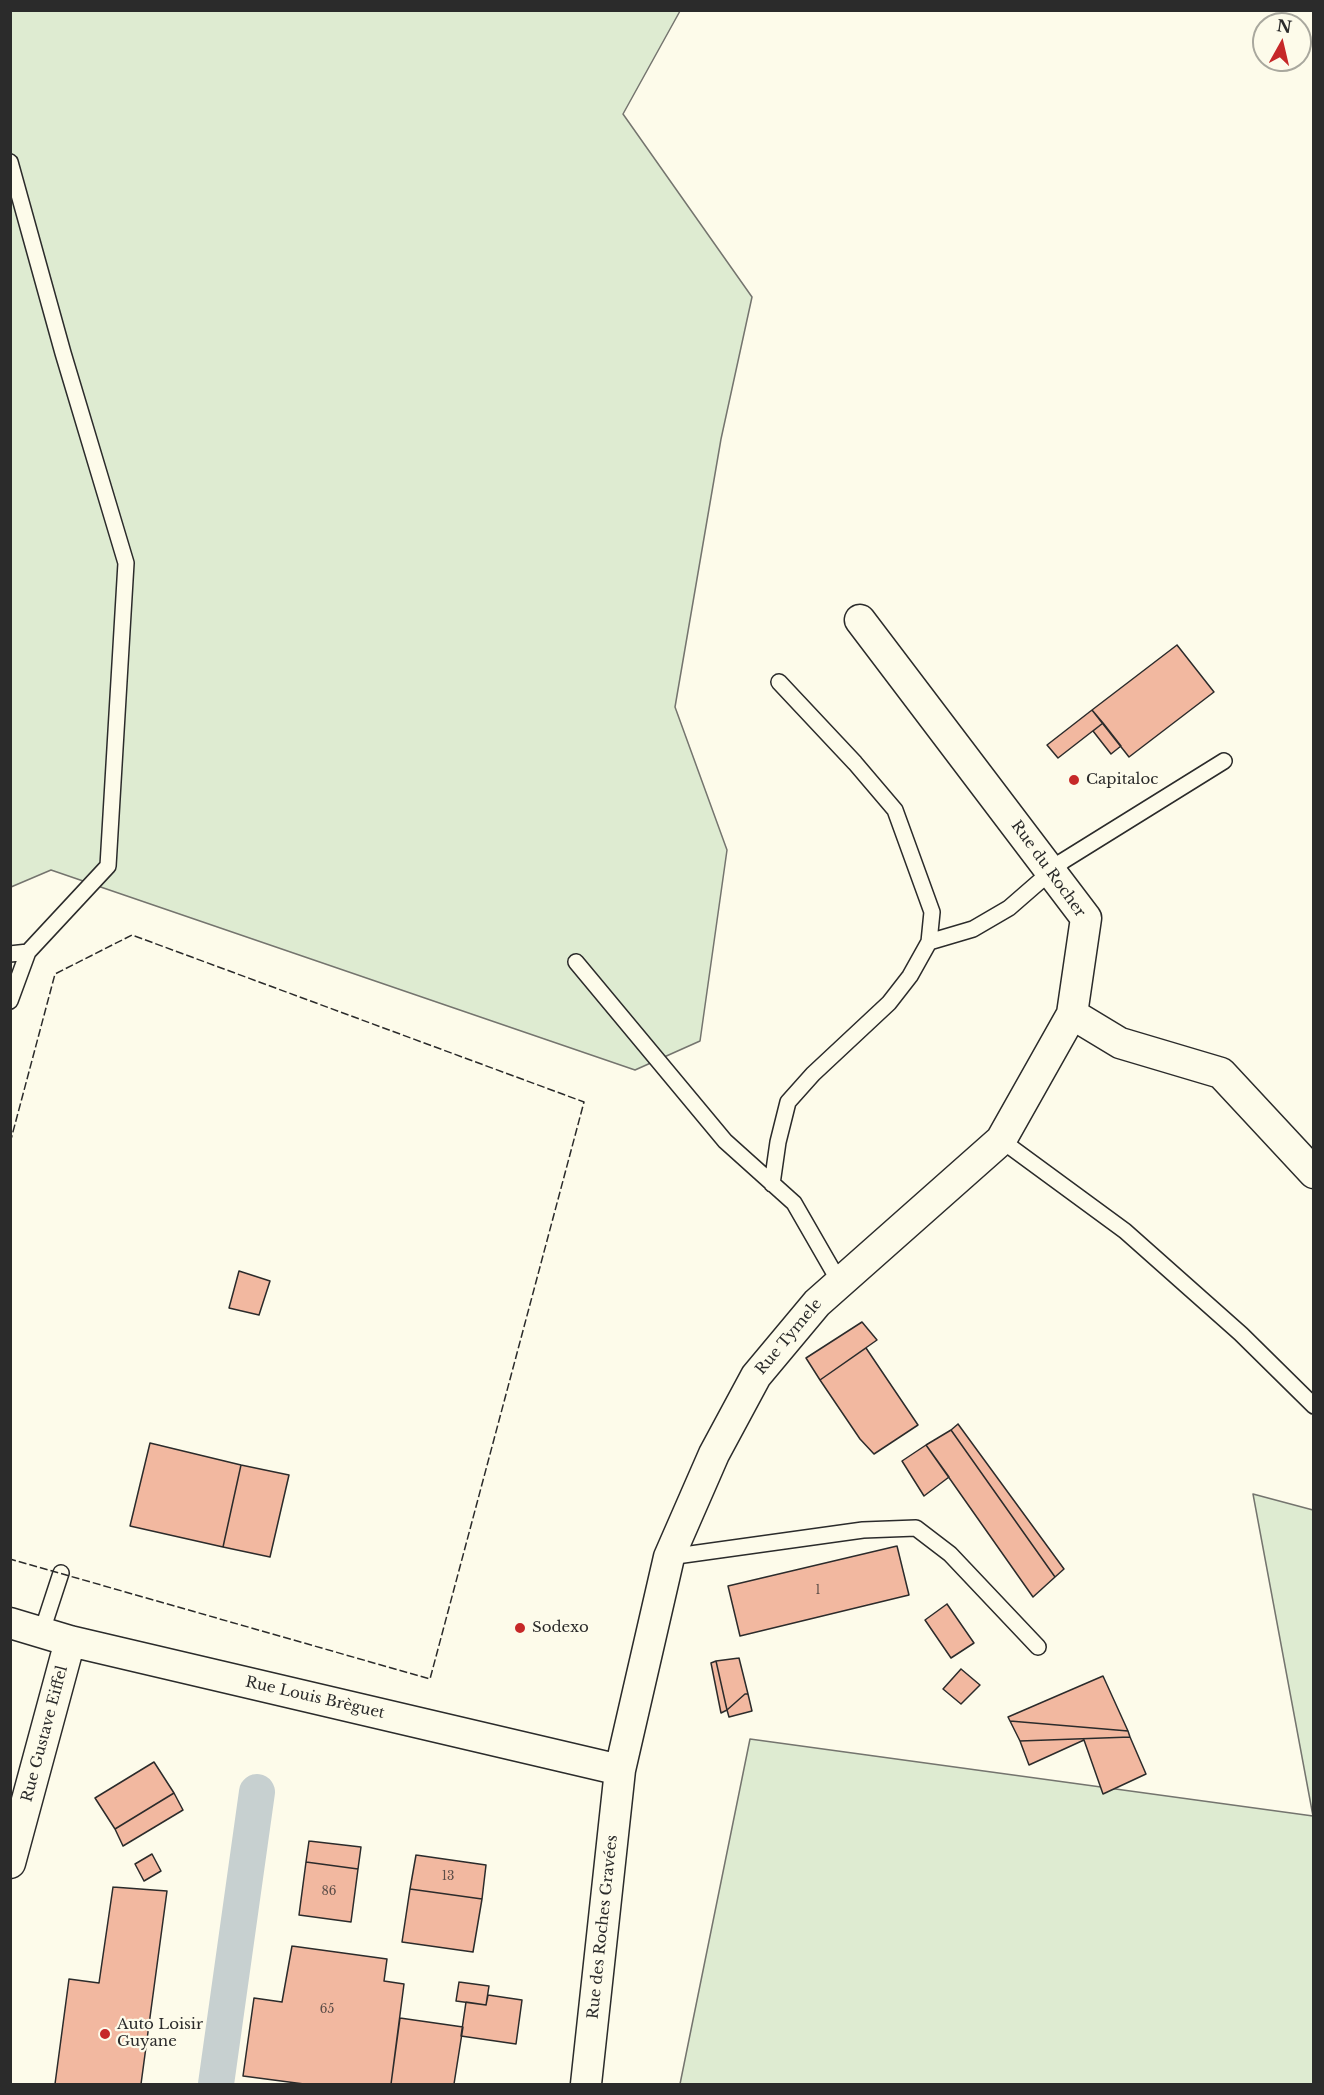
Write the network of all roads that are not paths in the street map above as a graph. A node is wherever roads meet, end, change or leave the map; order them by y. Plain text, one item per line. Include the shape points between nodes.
1 (10, 162) edge
2 (860, 620) dead end
3 (779, 682) dead end
4 (1224, 761) dead end
5 (1050, 871) junction
6 (929, 942) junction
7 (28, 952) junction
8 (10, 954) edge
9 (576, 962) dead end
10 (10, 1001) edge
11 (1072, 1014) junction
12 (1001, 1140) junction
13 (1314, 1173) edge
14 (772, 1184) junction
15 (840, 1283) junction
16 (1314, 1406) edge
17 (669, 1557) junction
18 (61, 1573) dead end
19 (10, 1623) edge
20 (42, 1631) junction
21 (70, 1641) junction
22 (1038, 1647) dead end
23 (620, 1770) junction
24 (10, 1863) edge
25 (586, 2085) edge

1 - 7 lane via 126,563 108,866
2 - 5 street, Rue du Rocher
3 - 6 lane via 895,810 932,912
4 - 5 lane
5 - 6 lane via 1009,908 973,929
5 - 11 street, Rue du Rocher via 1086,918
6 - 14 lane via 889,1003 788,1102
7 - 8 lane
7 - 10 lane
9 - 14 lane via 725,1142
11 - 12 street, Rue Tymele
11 - 13 street via 1120,1043 1221,1073
12 - 15 street, Rue Tymele
12 - 16 lane via 1125,1231 1241,1334
14 - 15 lane via 794,1203
15 - 17 street, Rue Tymele via 817,1303 756,1376 714,1454
17 - 22 lane via 863,1530 916,1528 950,1554
17 - 23 street, Rue Tymele
18 - 20 lane
19 - 20 street, Rue Louis Brèguet
20 - 21 street, Rue Louis Brèguet
21 - 23 street, Rue Louis Brèguet
21 - 24 street, Rue Gustave Eiffel
23 - 25 street, Rue des Roches Gravées

